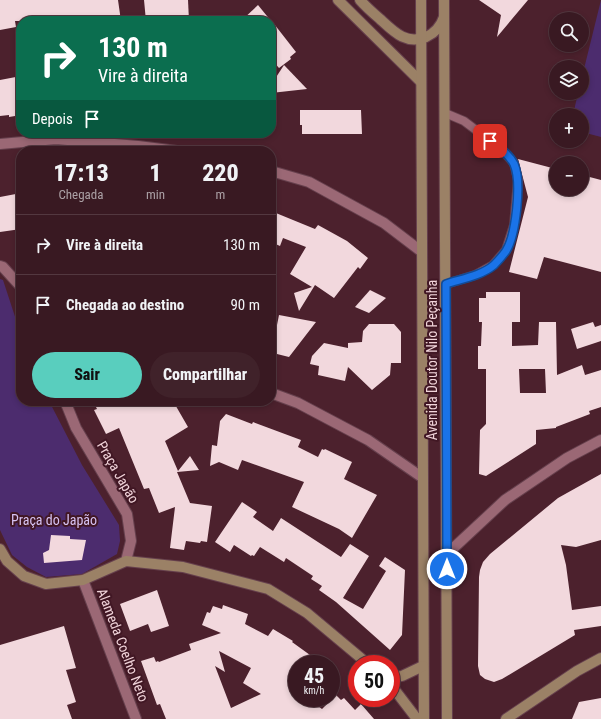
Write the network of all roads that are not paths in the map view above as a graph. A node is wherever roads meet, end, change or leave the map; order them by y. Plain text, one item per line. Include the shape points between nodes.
1 (421, 0) edge
2 (444, 0) edge
3 (339, 1) edge
4 (362, 2) edge
5 (444, 15) junction
6 (422, 39) junction
7 (421, 82) junction
8 (445, 113) junction
9 (0, 144) edge
10 (138, 146) edge
11 (276, 172) edge
12 (422, 252) junction
13 (0, 266) edge
14 (16, 281) edge
15 (446, 284) junction
16 (276, 395) edge
17 (67, 406) edge
18 (601, 440) edge
19 (423, 478) junction
20 (0, 549) edge
21 (447, 554) junction
22 (126, 561) junction
23 (84, 580) junction
24 (357, 655) edge
25 (601, 658) edge
26 (423, 666) junction
27 (400, 676) edge
28 (400, 697) edge
29 (136, 719) edge
30 (417, 719) edge
31 (424, 719) edge
32 (447, 719) edge
33 (506, 719) edge

1 - 6 main road, Avenida Doutor Nilo Peçanha
2 - 5 main road, Avenida Doutor Nilo Peçanha
3 - 4 main road
3 - 7 main road
4 - 6 main road via 397,35 410,40
5 - 6 main road via 436,30
5 - 8 main road, Avenida Doutor Nilo Peçanha
6 - 7 main road, Avenida Doutor Nilo Peçanha
7 - 12 main road, Avenida Doutor Nilo Peçanha
8 - 15 main road, Avenida Doutor Nilo Peçanha
8 - 15 lane via 464,121 501,149 514,164 518,180 514,225 506,250 493,265 475,275
9 - 10 street via 56,140
11 - 12 street via 309,182 384,223
12 - 19 main road, Avenida Doutor Nilo Peçanha
13 - 14 street
15 - 21 main road, Avenida Doutor Nilo Peçanha
16 - 19 street via 298,403 368,440
17 - 22 street, Praça Japão via 76,428 127,514 131,541
18 - 21 street via 568,458 504,500
19 - 26 main road, Avenida Doutor Nilo Peçanha
20 - 23 main road via 7,561 24,576 46,584
21 - 32 main road, Avenida Doutor Nilo Peçanha
22 - 23 main road
22 - 24 main road via 183,567 268,589 306,613
23 - 29 street, Alameda Coelho Neto
25 - 33 main road via 577,671
26 - 27 main road
26 - 31 main road, Avenida Doutor Nilo Peçanha
28 - 30 main road

